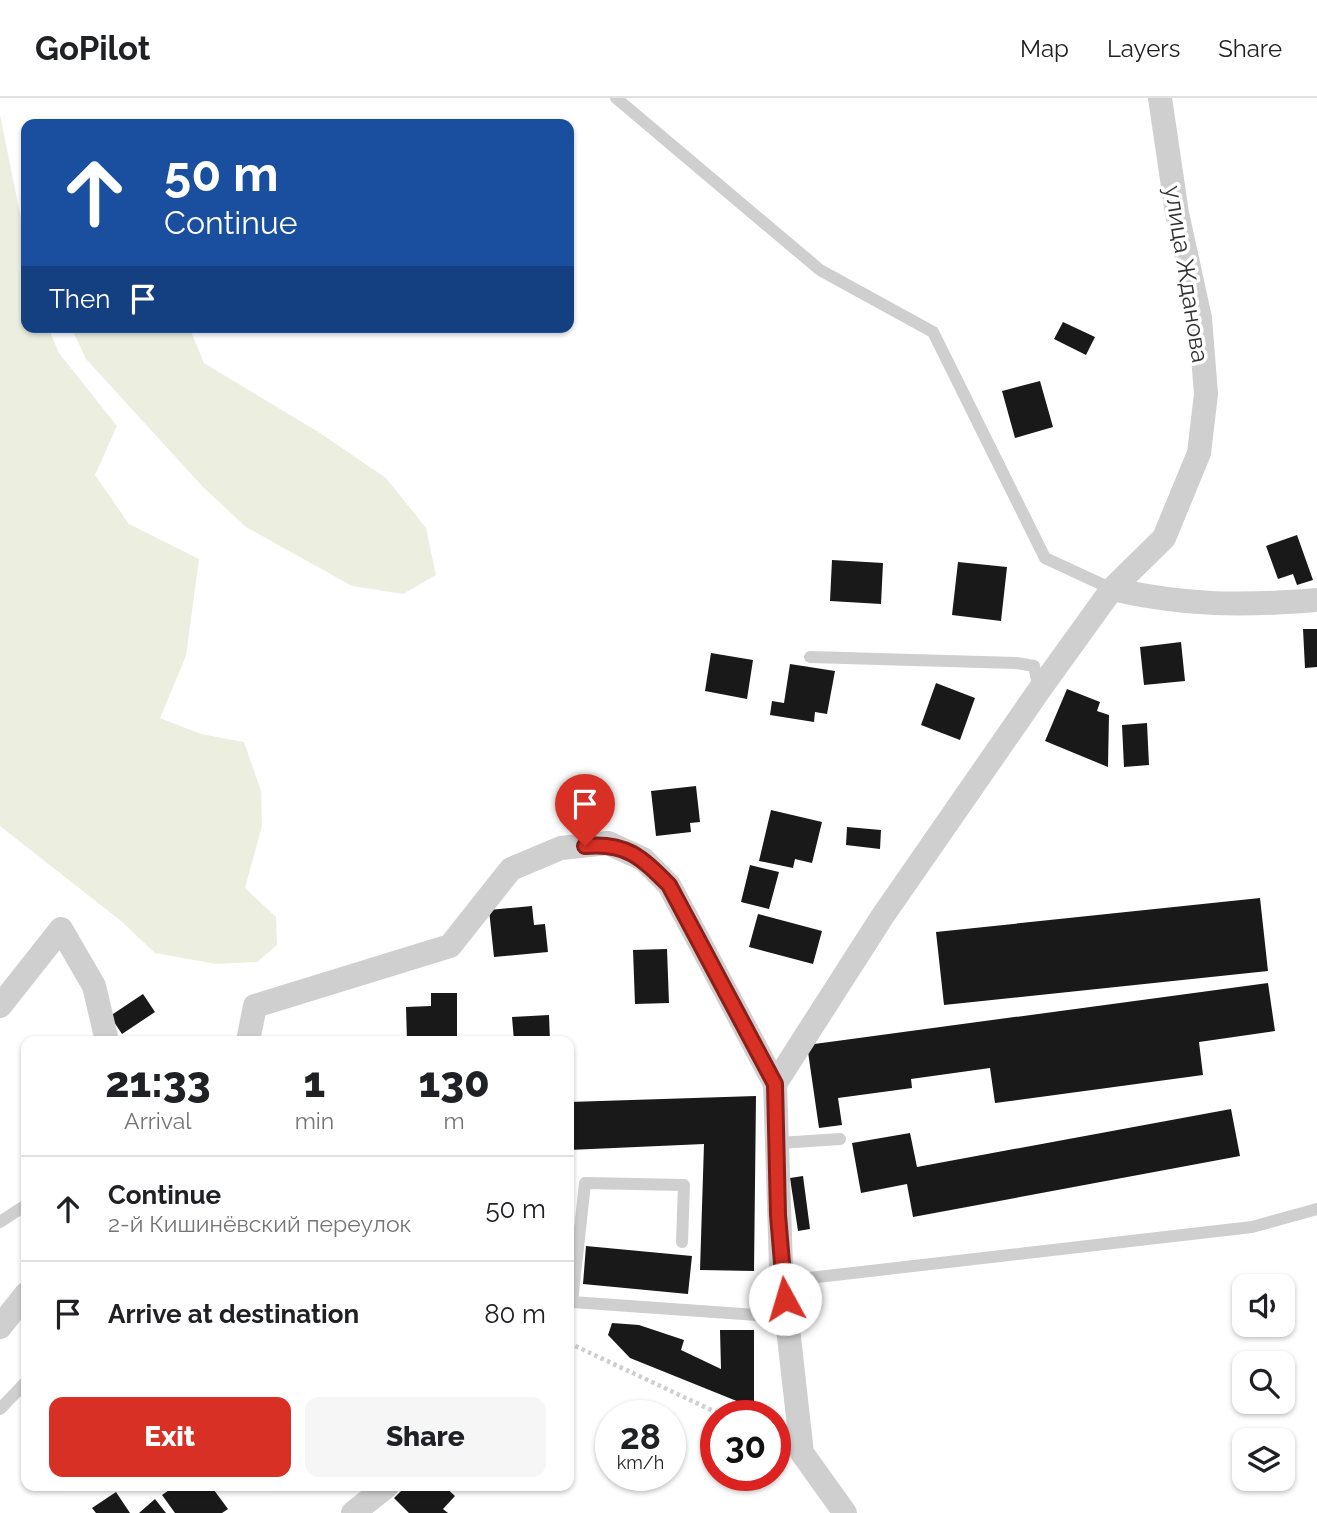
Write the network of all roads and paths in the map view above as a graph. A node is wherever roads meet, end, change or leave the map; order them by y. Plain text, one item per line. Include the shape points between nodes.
1 (616, 98) edge
2 (1160, 98) edge
3 (1112, 589) junction
4 (1317, 600) edge
5 (810, 657) dead end
6 (1040, 689) junction
7 (0, 1006) edge
8 (106, 1036) edge
9 (249, 1036) edge
10 (775, 1084) junction
11 (841, 1139) dead end
12 (779, 1143) junction
13 (21, 1208) edge
14 (1317, 1209) edge
15 (0, 1222) edge
16 (682, 1242) dead end
17 (783, 1282) junction
18 (574, 1284) edge
19 (21, 1300) edge
20 (574, 1302) edge
21 (787, 1317) junction
22 (0, 1327) edge
23 (574, 1345) edge
24 (21, 1387) edge
25 (700, 1405) edge
26 (0, 1409) edge
27 (381, 1491) edge
28 (353, 1513) edge
29 (845, 1513) edge

1 - 3 lane via 820,270 933,332 1045,558
2 - 3 street, улица Жданова via 1177,212 1200,318 1206,394 1199,453 1164,538
3 - 4 street via 1167,602 1255,605
3 - 6 street, улица Жданова
5 - 6 lane via 1016,663 1034,666
6 - 10 street, улица Жданова via 882,916
7 - 8 street via 61,929 94,986
9 - 10 street via 256,1006 450,946 511,869 561,848 608,844 643,859 669,885
10 - 12 street
11 - 12 lane
12 - 17 street
13 - 15 lane
14 - 17 lane via 1252,1227
16 - 18 lane via 684,1185 585,1183
17 - 21 street
19 - 22 street
20 - 21 lane
21 - 29 street via 802,1453
23 - 25 path
24 - 26 lane
27 - 28 street

